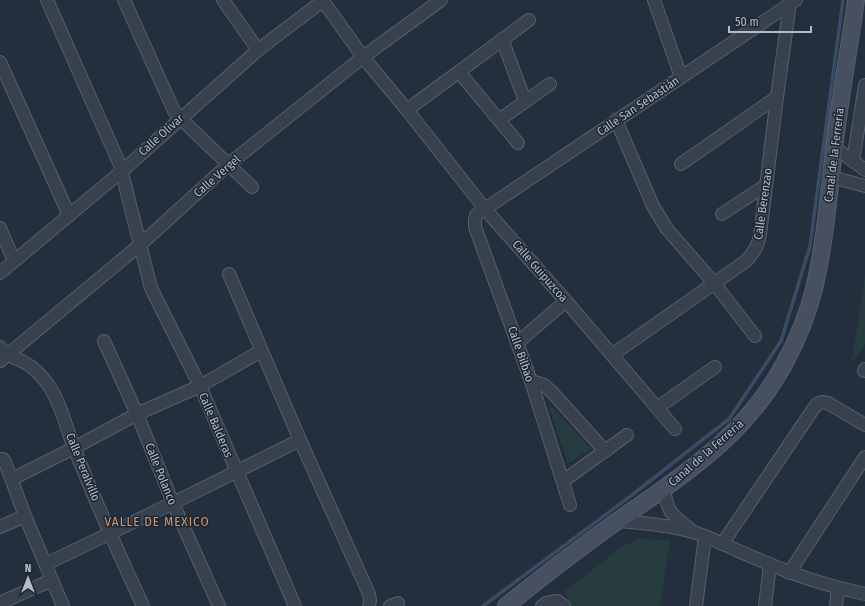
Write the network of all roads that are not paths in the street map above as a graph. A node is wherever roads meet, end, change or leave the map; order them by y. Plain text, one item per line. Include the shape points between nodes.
1 (47, 0) edge
2 (124, 0) edge
3 (223, 0) edge
4 (323, 0) edge
5 (441, 0) edge
6 (654, 0) edge
7 (856, 0) edge
8 (793, 2) edge
9 (529, 20) dead end
10 (502, 40) junction
11 (258, 50) junction
12 (363, 58) junction
13 (0, 62) edge
14 (459, 72) junction
15 (681, 77) junction
16 (550, 84) dead end
17 (865, 85) edge
18 (777, 97) junction
19 (525, 101) junction
20 (407, 110) junction
21 (180, 118) junction
22 (499, 120) junction
23 (616, 120) junction
24 (518, 143) dead end
25 (834, 147) junction
26 (853, 161) junction
27 (229, 164) junction
28 (681, 164) dead end
29 (865, 170) edge
30 (122, 171) junction
31 (831, 177) junction
32 (766, 185) junction
33 (252, 186) dead end
34 (865, 186) edge
35 (485, 208) junction
36 (722, 214) dead end
37 (69, 215) junction
38 (0, 228) edge
39 (141, 244) junction
40 (14, 261) junction
41 (0, 273) edge
42 (229, 274) dead end
43 (714, 283) junction
44 (566, 301) junction
45 (755, 336) dead end
46 (104, 341) dead end
47 (517, 342) junction
48 (261, 350) junction
49 (2, 354) edge
50 (612, 355) junction
51 (715, 367) dead end
52 (531, 381) junction
53 (200, 386) junction
54 (657, 408) junction
55 (137, 414) junction
56 (865, 425) edge
57 (675, 429) dead end
58 (627, 435) dead end
59 (300, 440) junction
60 (74, 448) junction
61 (605, 451) junction
62 (865, 457) edge
63 (2, 459) edge
64 (235, 471) junction
65 (12, 479) junction
66 (563, 481) junction
67 (664, 489) junction
68 (173, 503) junction
69 (570, 505) dead end
70 (25, 516) junction
71 (618, 521) junction
72 (0, 527) edge
73 (110, 534) junction
74 (699, 534) junction
75 (722, 544) junction
76 (46, 564) junction
77 (770, 565) junction
78 (790, 573) junction
79 (52, 580) junction
80 (838, 588) junction
81 (865, 594) edge
82 (0, 603) edge
83 (561, 603) edge
84 (63, 606) edge
85 (142, 606) edge
86 (219, 606) edge
87 (295, 606) edge
88 (369, 606) edge
89 (506, 606) edge
90 (542, 606) edge
91 (696, 606) edge
92 (765, 606) edge
93 (836, 606) edge

1 - 30 street, Calle Balderas
2 - 21 street via 174,111
3 - 11 street
4 - 11 street, Calle Olivar
4 - 12 street, Calle Guipuzcoa
5 - 12 street, Calle Vergel
6 - 15 street
7 - 25 street, Canal de la Ferrería
8 - 15 street, Calle San Sebastián
8 - 18 street, Calle Berenzao
9 - 10 street
10 - 14 street
10 - 19 street
11 - 21 street, Calle Olivar
12 - 20 street, Calle Guipuzcoa
12 - 27 street, Calle Vergel
13 - 37 street
14 - 20 street
14 - 22 street
15 - 23 street, Calle San Sebastián
16 - 19 street
17 - 26 street
18 - 28 street
18 - 32 street, Calle Berenzao
19 - 22 street
20 - 35 street, Calle Guipuzcoa
21 - 27 street
21 - 30 street, Calle Olivar
22 - 24 street
23 - 35 street, Calle San Sebastián
23 - 43 street via 660,218
25 - 26 street
25 - 31 street, Canal de la Ferrería
26 - 29 street
27 - 33 street
27 - 39 street, Calle Vergel
30 - 37 street, Calle Olivar
30 - 39 street, Calle Balderas
31 - 34 street
31 - 67 street, Canal de la Ferrería via 815,286 804,322 785,362 769,388 732,433
32 - 36 street
32 - 43 street, Calle Berenzao via 760,235 754,254
35 - 44 street, Calle Guipuzcoa
35 - 47 street, Calle Bilbao via 476,215 475,227
37 - 40 street, Calle Olivar
38 - 40 street
39 - 49 street, Calle Vergel
39 - 53 street, Calle Balderas via 151,288
40 - 41 street, Calle Olivar
42 - 48 street
43 - 45 street
43 - 50 street, Calle Berenzao
44 - 47 street
44 - 50 street, Calle Guipuzcoa
46 - 55 street, Calle Polanco
47 - 52 street, Calle Bilbao
48 - 53 street
48 - 59 street
49 - 60 street, Calle Peralvillo via 30,365 48,385 62,412
50 - 54 street, Calle Guipuzcoa
51 - 54 street
52 - 61 street via 544,385 551,391
52 - 66 street, Calle Bilbao
53 - 55 street
53 - 64 street, Calle Balderas
54 - 57 street, Calle Guipuzcoa
55 - 60 street
55 - 68 street, Calle Polanco
56 - 75 street via 828,403 821,402 816,405
58 - 61 street
59 - 64 street
59 - 88 street via 368,594
60 - 65 street
60 - 73 street, Calle Peralvillo
61 - 66 street
62 - 78 street
63 - 65 street
64 - 68 street
64 - 87 street, Calle Balderas
65 - 70 street
66 - 69 street, Calle Bilbao
67 - 71 street, Canal de la Ferrería
67 - 74 street via 667,506 674,517
68 - 73 street
68 - 86 street, Calle Polanco
70 - 72 street
70 - 76 street
71 - 74 street via 662,525
71 - 89 street, Canal de la Ferrería
73 - 76 street
73 - 85 street, Calle Peralvillo
74 - 75 street
74 - 91 street
75 - 77 street
76 - 79 street
77 - 78 street
77 - 92 street
78 - 80 street
79 - 82 street
79 - 84 street
80 - 81 street
80 - 93 street
83 - 90 street via 546,603

